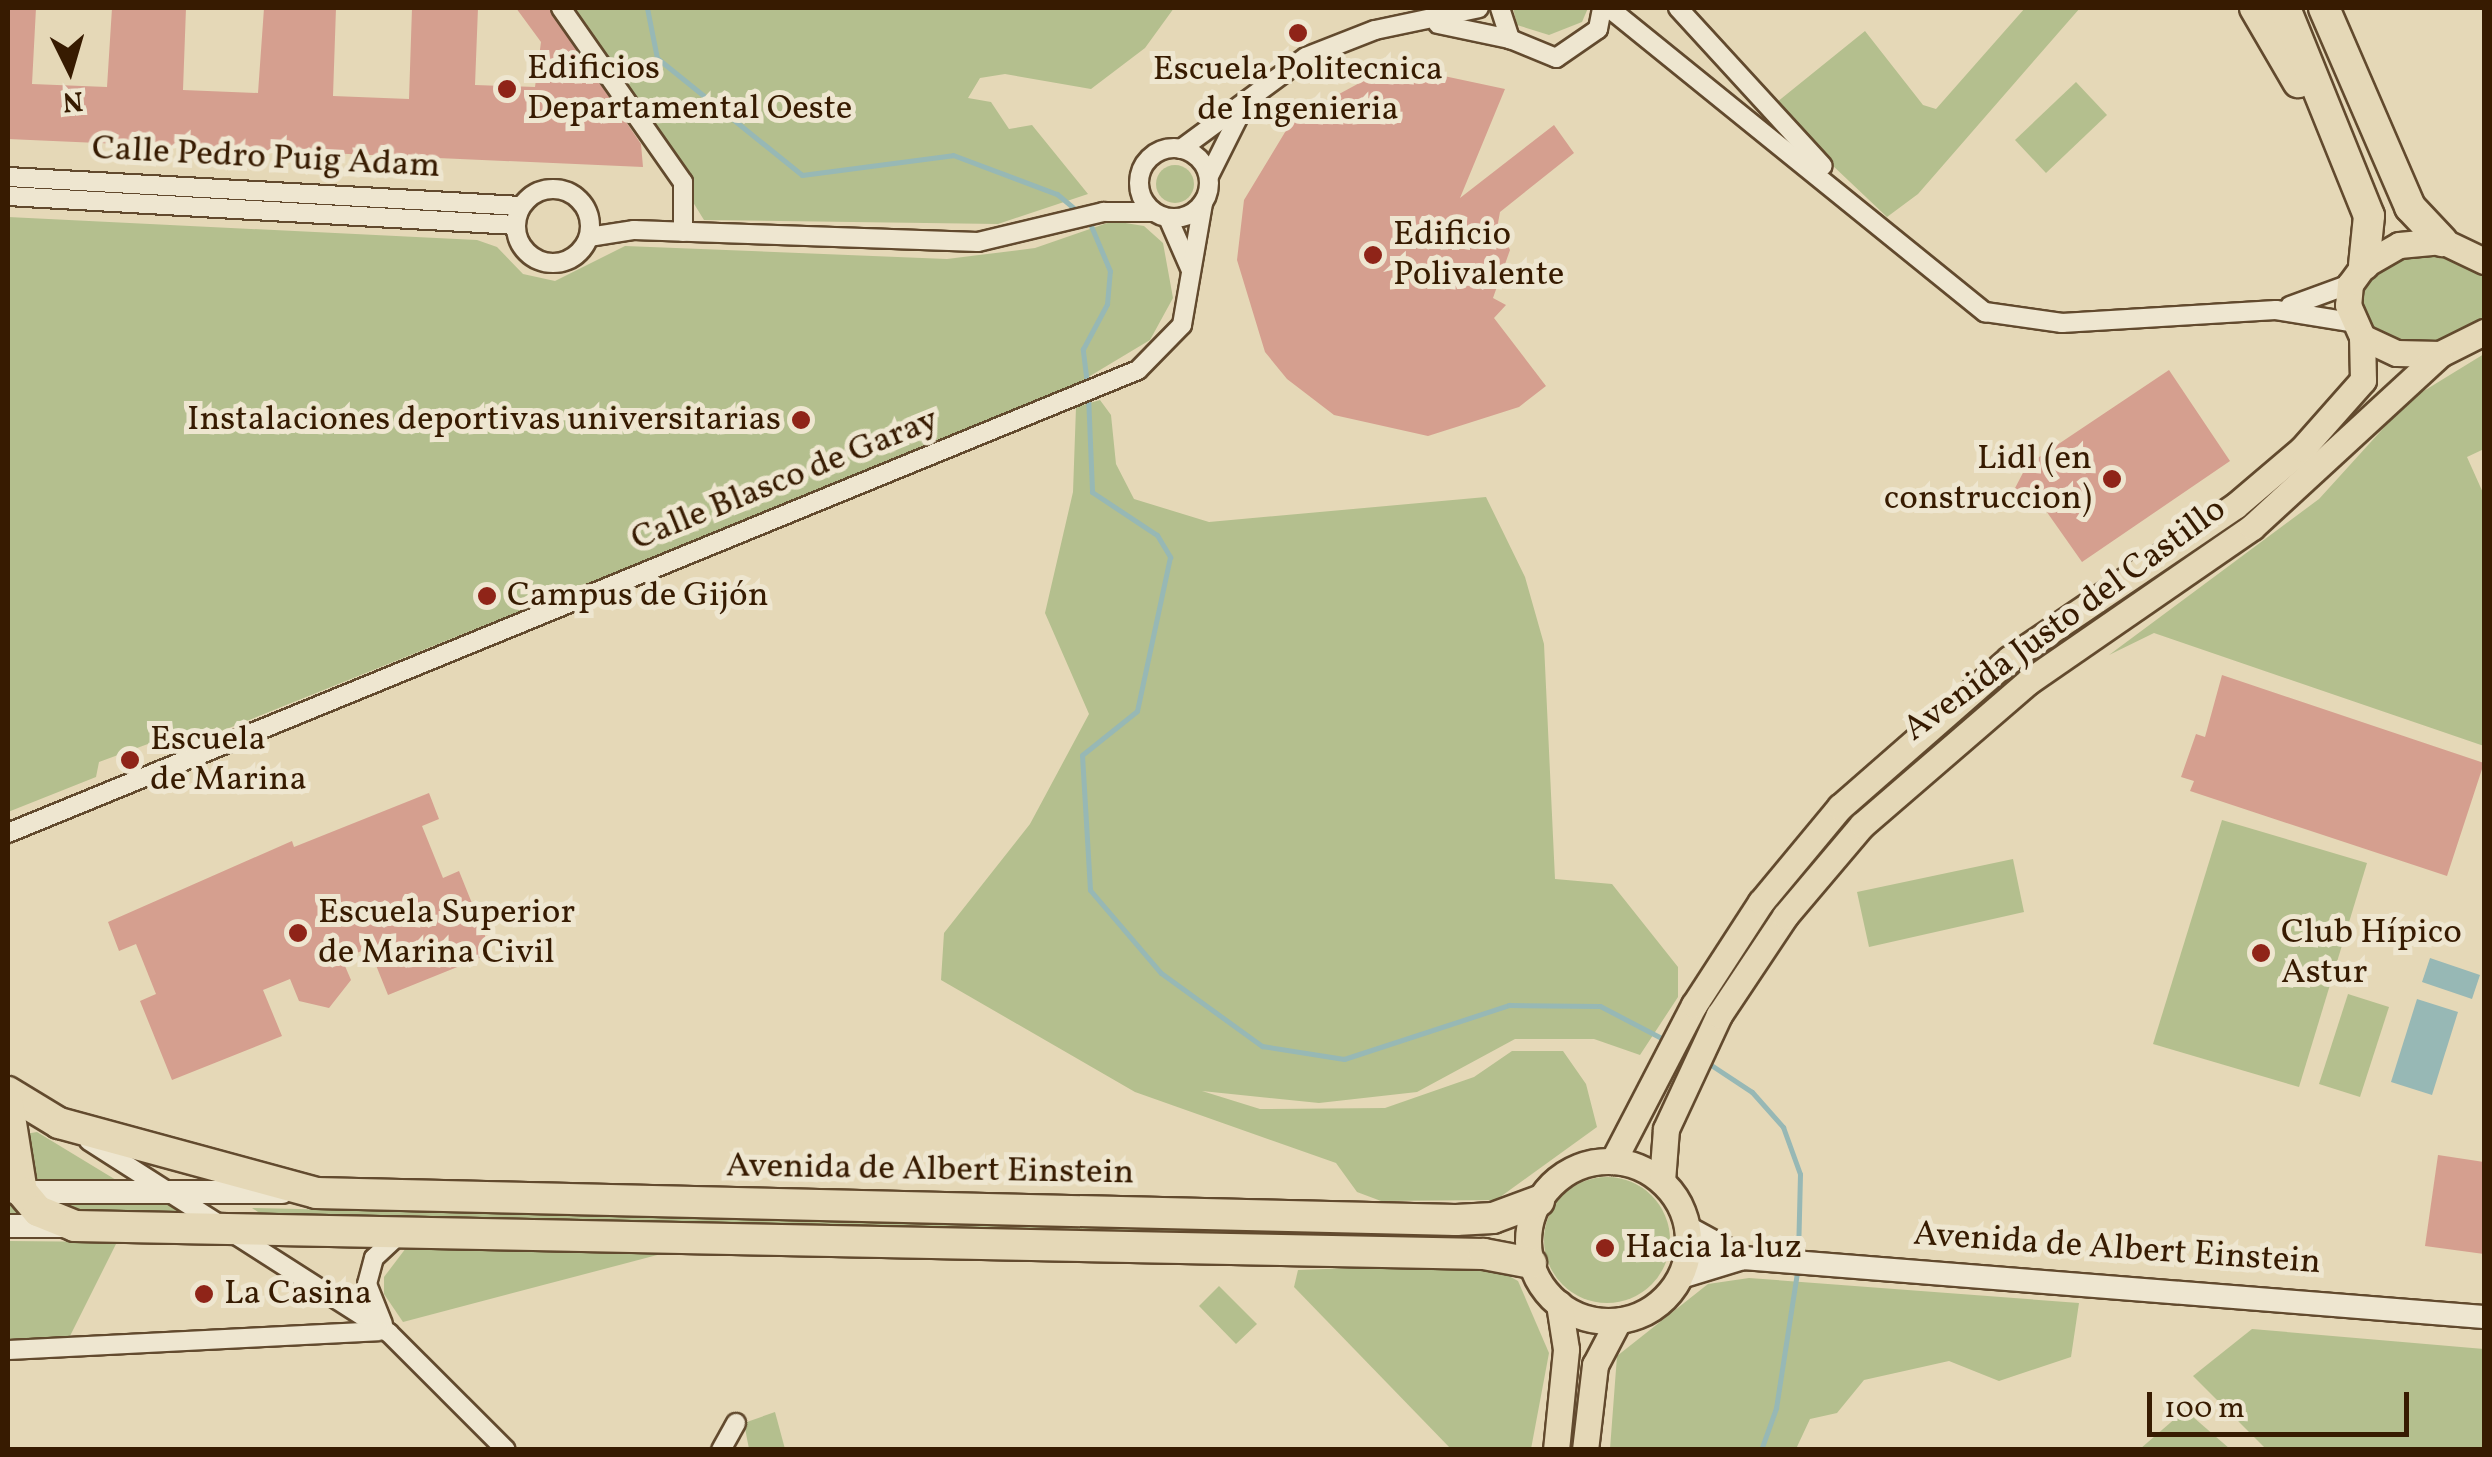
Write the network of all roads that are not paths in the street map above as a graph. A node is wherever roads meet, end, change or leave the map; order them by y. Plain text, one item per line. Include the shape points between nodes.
1 (561, 8) edge
2 (1480, 8) edge
3 (1500, 8) edge
4 (1606, 8) edge
5 (1678, 8) edge
6 (2256, 8) edge
7 (2285, 8) edge
8 (2324, 8) edge
9 (2346, 8) edge
10 (1433, 23) junction
11 (1598, 29) junction
12 (1510, 39) junction
13 (1720, 56) junction
14 (1674, 57) junction
15 (2363, 100) junction
16 (1734, 105) junction
17 (1244, 107) junction
18 (1181, 148) junction
19 (2346, 156) junction
20 (1209, 176) junction
21 (8, 177) edge
22 (1139, 179) junction
23 (8, 196) edge
24 (1203, 204) junction
25 (1856, 209) junction
26 (589, 212) junction
27 (1103, 212) junction
28 (1161, 215) junction
29 (518, 216) junction
30 (634, 230) junction
31 (683, 232) junction
32 (589, 237) junction
33 (2442, 241) junction
34 (2484, 261) edge
35 (2357, 274) junction
36 (1192, 276) junction
37 (2276, 310) junction
38 (2356, 329) junction
39 (2484, 333) edge
40 (2440, 354) junction
41 (8, 832) edge
42 (8, 1092) edge
43 (8, 1104) edge
44 (59, 1123) junction
45 (1613, 1161) junction
46 (12, 1178) edge
47 (1662, 1181) junction
48 (174, 1192) junction
49 (316, 1193) junction
50 (1539, 1200) junction
51 (8, 1226) edge
52 (76, 1226) junction
53 (1688, 1228) junction
54 (234, 1229) junction
55 (406, 1230) junction
56 (1747, 1258) junction
57 (1531, 1263) junction
58 (1680, 1277) junction
59 (1558, 1304) junction
60 (2484, 1317) edge
61 (1618, 1321) junction
62 (389, 1333) junction
63 (8, 1350) edge
64 (736, 1423) dead end
65 (1556, 1440) edge
66 (506, 1450) edge
67 (721, 1450) edge
68 (1585, 1450) edge

1 - 31 street via 684,182
2 - 10 street
3 - 12 street
4 - 11 street
4 - 14 street
5 - 13 street
6 - 19 highway
7 - 19 highway
8 - 15 highway
9 - 15 highway
10 - 12 street
10 - 17 street via 1333,44
11 - 12 street via 1556,58
11 - 14 street via 1618,29
13 - 16 street
13 - 25 street via 1844,185
14 - 16 street
15 - 33 highway via 2410,207
16 - 25 street
17 - 18 street
17 - 20 street
18 - 20 street
18 - 22 street via 1152,156
19 - 35 highway via 2368,216
20 - 24 street
21 - 29 street, Calle Pedro Puig Adam
22 - 27 street
22 - 28 street
23 - 29 street, Calle Pedro Puig Adam
24 - 28 street
24 - 36 street
25 - 37 street via 1952,290 2014,321
26 - 29 street via 563,189 539,191
26 - 30 street
26 - 32 street
27 - 28 street
27 - 31 street via 1068,224 925,244
28 - 36 street
29 - 32 street via 522,248 542,262 576,256
30 - 31 street
30 - 32 street
33 - 34 main road
33 - 35 main road via 2400,245
35 - 37 street
35 - 38 main road, Avenida Justo del Castillo
36 - 41 street, Calle Blasco de Garay via 1182,325 1160,353 1111,382
37 - 38 street
38 - 40 main road via 2397,353
38 - 45 main road, Avenida Justo del Castillo via 2364,380 2302,449 2235,506 2009,659 1840,807 1761,902 1694,1005
39 - 40 main road
40 - 47 main road, Avenida Justo del Castillo via 2252,527 1942,749 1862,825 1785,916 1720,1015 1676,1103
42 - 44 highway, Avenida de Albert Einstein
43 - 46 highway via 16,1128
44 - 48 street
44 - 49 highway, Avenida de Albert Einstein
45 - 47 main road
45 - 50 main road via 1570,1170
46 - 48 street, Avenida de Albert Einstein
46 - 52 highway via 38,1211
47 - 53 main road
48 - 49 street, Avenida de Albert Einstein
48 - 54 street
49 - 50 highway, Avenida de Albert Einstein via 1456,1220 1493,1218
50 - 57 main road
51 - 52 street
52 - 54 highway, Avenida de Albert Einstein
53 - 56 street, Avenida de Albert Einstein
53 - 58 main road
54 - 55 highway, Avenida de Albert Einstein
54 - 62 street
55 - 57 highway, Avenida de Albert Einstein via 1484,1254
55 - 62 street via 374,1258 367,1284
56 - 58 street, Avenida de Albert Einstein
56 - 60 street, Avenida de Albert Einstein
57 - 59 main road
58 - 61 main road via 1660,1302
59 - 61 main road
59 - 65 main road via 1566,1349
61 - 68 main road via 1595,1366
62 - 63 street via 360,1327 286,1338
62 - 66 street
64 - 67 street

